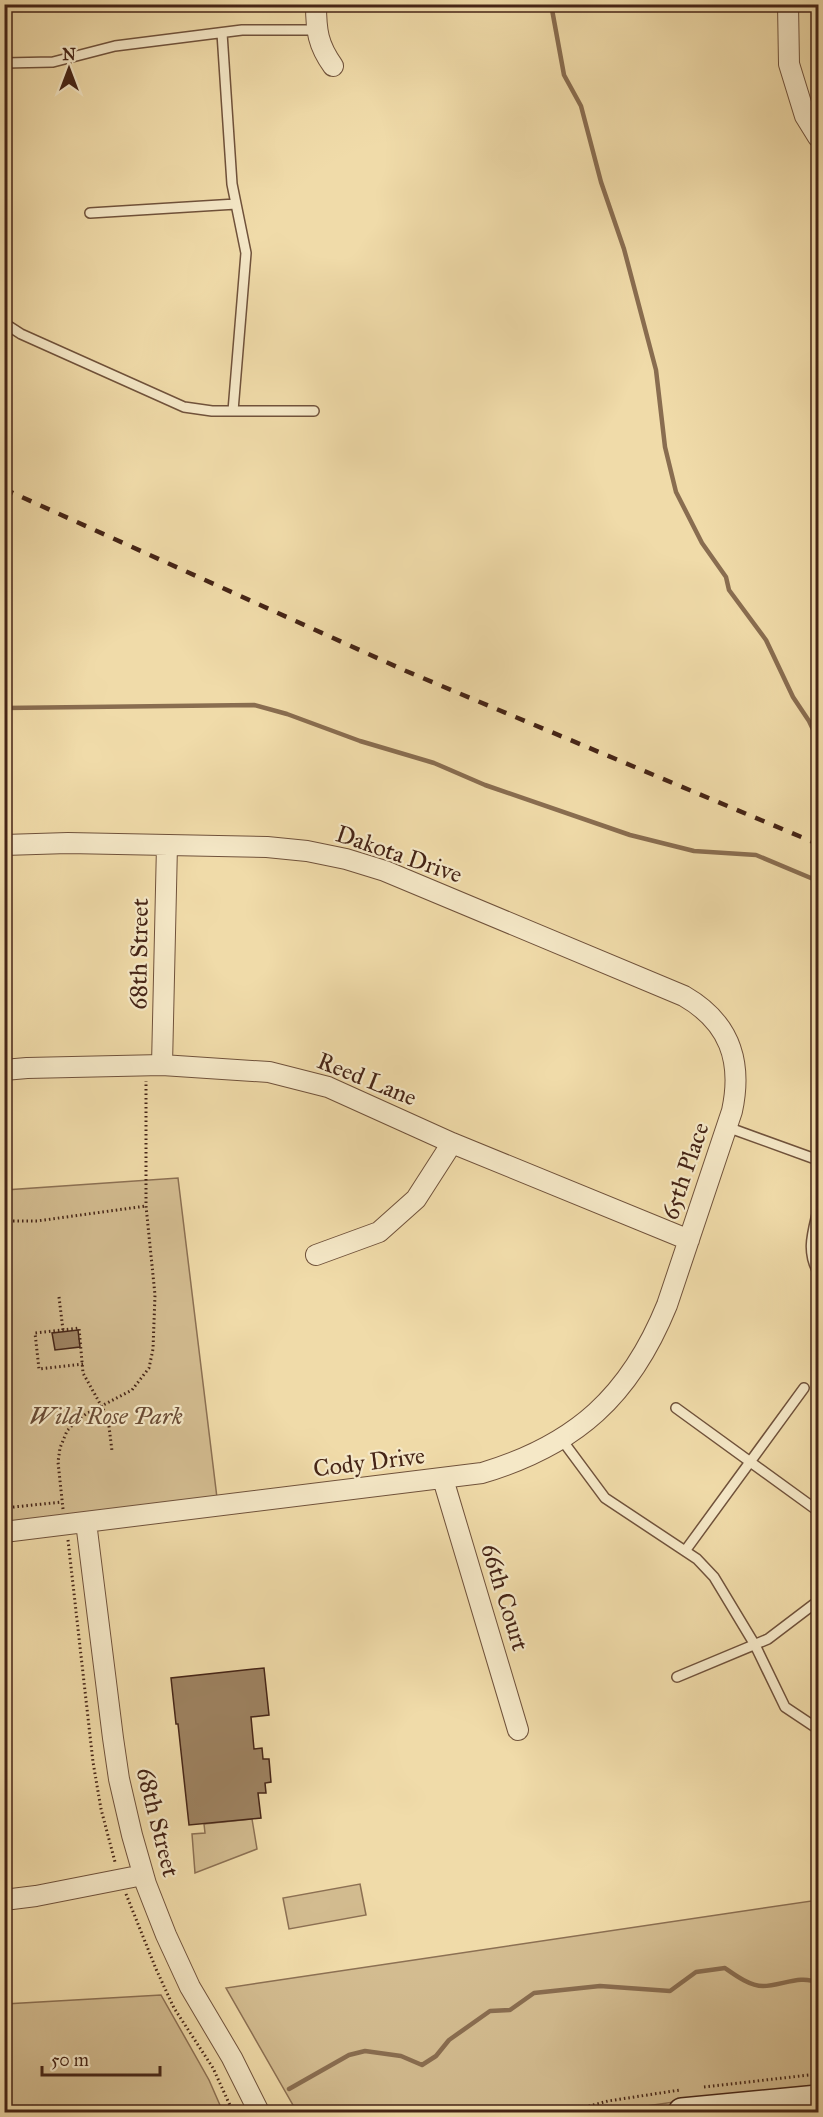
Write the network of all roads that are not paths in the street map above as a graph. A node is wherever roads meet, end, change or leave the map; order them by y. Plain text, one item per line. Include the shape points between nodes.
1 (316, 4) edge
2 (788, 4) edge
3 (316, 30) junction
4 (222, 33) junction
5 (4, 63) edge
6 (333, 66) dead end
7 (819, 137) edge
8 (236, 204) junction
9 (90, 213) dead end
10 (4, 323) edge
11 (233, 411) junction
12 (314, 411) dead end
13 (4, 845) edge
14 (167, 845) junction
15 (732, 1051) joint
16 (162, 1065) junction
17 (4, 1070) edge
18 (727, 1127) junction
19 (452, 1143) junction
20 (819, 1160) edge
21 (819, 1210) edge
22 (689, 1240) junction
23 (316, 1255) dead end
24 (819, 1272) edge
25 (667, 1305) joint
26 (804, 1388) dead end
27 (676, 1408) dead end
28 (562, 1440) junction
29 (750, 1462) junction
30 (443, 1479) junction
31 (819, 1511) edge
32 (86, 1522) junction
33 (4, 1532) edge
34 (685, 1551) junction
35 (819, 1601) edge
36 (755, 1645) junction
37 (676, 1677) dead end
38 (819, 1729) edge
39 (518, 1730) dead end
40 (143, 1875) junction
41 (4, 1900) edge
42 (819, 2099) edge
43 (259, 2112) edge
44 (682, 2112) edge

1 - 3 street
2 - 7 street via 789,64 805,116
3 - 4 lane
3 - 6 street
4 - 5 lane via 115,46 53,62
4 - 8 lane
8 - 9 lane
8 - 11 lane via 246,253
10 - 11 lane via 166,401 205,411
11 - 12 lane
13 - 14 street, Dakota Drive
14 - 15 street, Dakota Drive via 307,851 385,871 684,996 714,1019
14 - 16 street, 68th Street
15 - 18 street, 65th Place via 736,1092
16 - 17 street, Reed Lane
16 - 19 street, Reed Lane via 279,1074 328,1088
18 - 20 lane
18 - 22 street, 65th Place
19 - 22 street, Reed Lane
19 - 23 street via 416,1199 379,1232
21 - 24 lane via 810,1242 812,1261
22 - 25 street, 65th Place
25 - 28 street, Cody Drive via 638,1364 618,1391
26 - 29 lane
27 - 29 lane
28 - 30 street, Cody Drive via 509,1465
28 - 34 lane via 605,1498
29 - 31 lane
29 - 34 lane
30 - 32 street, Cody Drive
30 - 39 street, 66th Court
32 - 33 street, Cody Drive
32 - 40 street, 68th Street via 119,1779
34 - 36 lane via 714,1577
35 - 36 lane via 768,1640
36 - 37 lane
36 - 38 lane via 785,1707
40 - 41 street
40 - 43 street, 68th Street via 190,1987
42 - 44 main road

